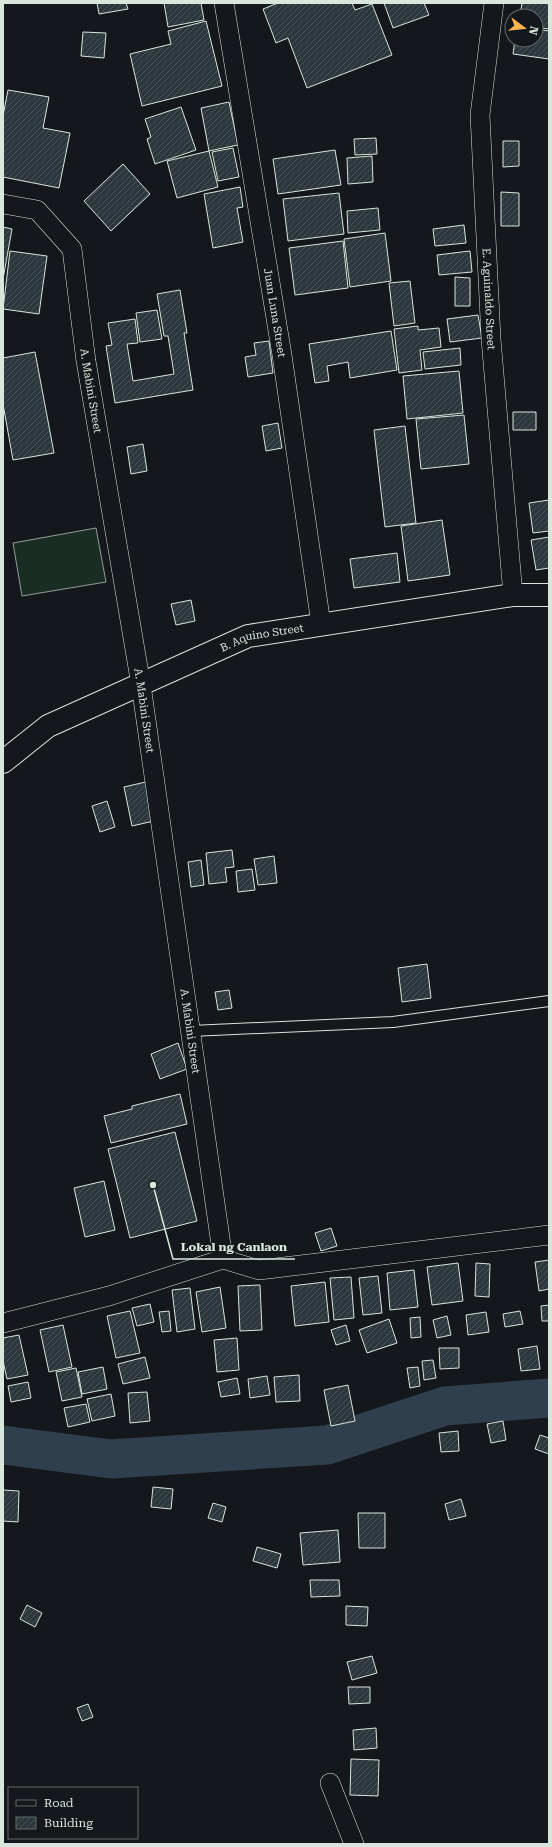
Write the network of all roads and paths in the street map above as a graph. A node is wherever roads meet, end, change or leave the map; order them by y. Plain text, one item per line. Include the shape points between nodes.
1 (224, 3) edge
2 (494, 3) edge
3 (3, 204) edge
4 (513, 595) junction
5 (549, 595) edge
6 (321, 624) junction
7 (141, 684) junction
8 (3, 762) edge
9 (549, 1001) edge
10 (191, 1032) junction
11 (549, 1235) edge
12 (223, 1259) junction
13 (3, 1323) edge
14 (330, 1782) dead end
15 (354, 1844) edge

1 - 6 street, Juan Luna Street via 282,355
2 - 4 street, E. Aguinaldo Street via 480,115 491,339
3 - 7 street, A. Mabini Street via 36,210 72,249 86,361
4 - 5 street, B. Aquino Street
4 - 6 street, B. Aquino Street
6 - 7 street, B. Aquino Street via 248,636
7 - 8 street, B. Aquino Street via 48,726
7 - 10 street, A. Mabini Street
9 - 10 lane via 393,1022
10 - 12 street, A. Mabini Street
11 - 12 street via 259,1270
12 - 13 street via 109,1296
14 - 15 street

